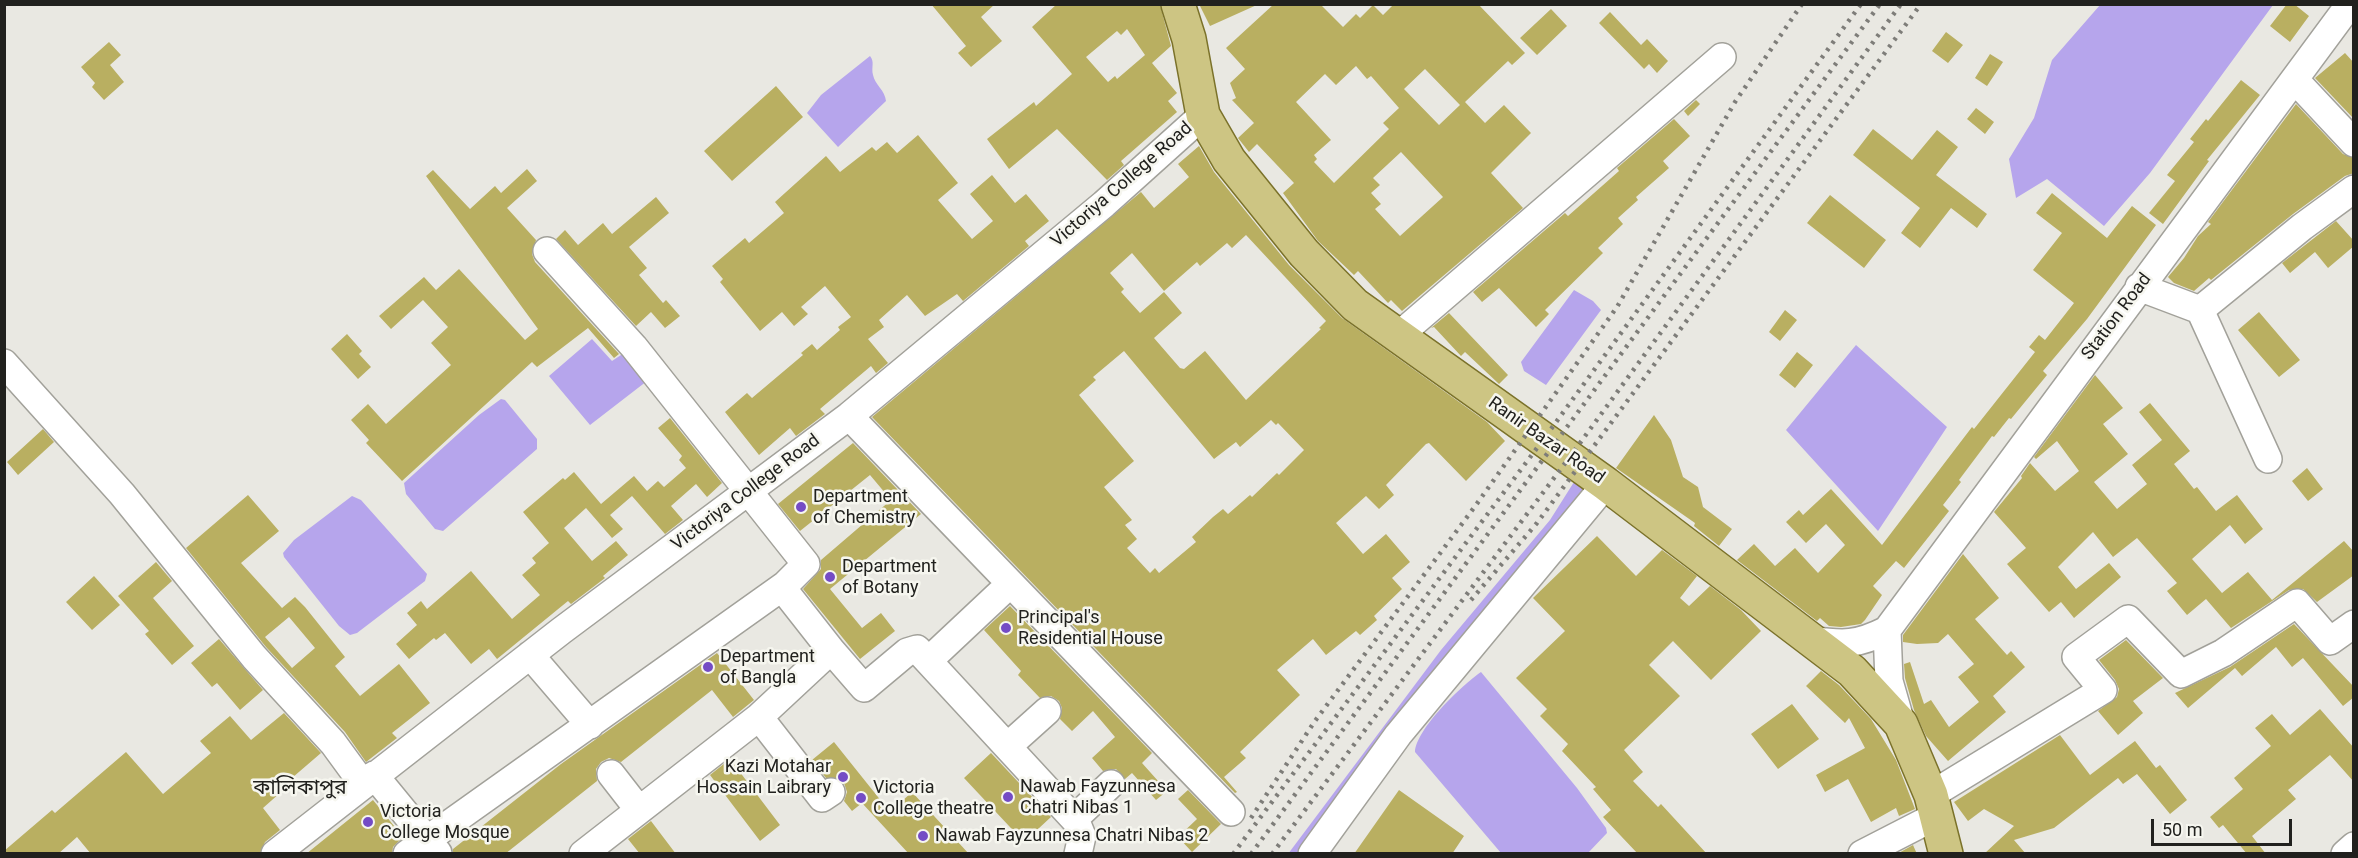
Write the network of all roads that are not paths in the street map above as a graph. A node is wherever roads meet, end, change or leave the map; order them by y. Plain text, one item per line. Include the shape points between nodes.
1 (1178, 4) edge
2 (2350, 4) edge
3 (1722, 57) dead end
4 (2295, 80) junction
5 (1203, 115) junction
6 (2354, 144) edge
7 (2354, 189) edge
8 (547, 251) dead end
9 (2139, 287) junction
10 (2200, 310) junction
11 (1398, 336) junction
12 (4, 363) edge
13 (849, 416) junction
14 (2268, 459) dead end
15 (1606, 484) junction
16 (748, 492) junction
17 (785, 585) junction
18 (1009, 585) junction
19 (2354, 624) edge
20 (1887, 630) junction
21 (1811, 640) junction
22 (831, 650) junction
23 (530, 655) junction
24 (928, 661) junction
25 (1047, 711) dead end
26 (759, 717) junction
27 (1901, 724) junction
28 (590, 725) junction
29 (1008, 746) junction
30 (611, 774) dead end
31 (369, 779) junction
32 (1111, 784) dead end
33 (831, 792) dead end
34 (1934, 805) junction
35 (639, 810) junction
36 (1231, 813) dead end
37 (1074, 819) junction
38 (2354, 846) edge
39 (424, 849) edge
40 (275, 854) edge
41 (583, 854) edge
42 (1078, 854) edge
43 (1312, 854) edge
44 (1862, 854) edge
45 (1946, 854) edge
46 (2345, 854) edge

1 - 5 main road, Ranir Bazar Road via 1189,39
2 - 4 street, Station Road
3 - 11 street
4 - 6 street
4 - 9 street, Station Road
5 - 11 main road, Ranir Bazar Road via 1229,160 1304,254 1355,305
5 - 13 street, Victoriya College Road via 1104,204
7 - 10 street
8 - 16 street via 634,347
9 - 10 street
9 - 20 street, Station Road
10 - 14 street
11 - 15 main road, Ranir Bazar Road
12 - 31 street via 122,494 254,657
13 - 16 street, Victoriya College Road
13 - 18 street
15 - 21 main road, Ranir Bazar Road
15 - 43 street via 1398,735
16 - 17 street via 806,564
16 - 23 street, Victoriya College Road
17 - 22 street via 787,594
17 - 28 street
18 - 24 street
18 - 36 street
19 - 34 street via 2330,640 2297,603 2223,653 2181,674 2128,619 2076,657 2103,690
20 - 21 street, Station Road via 1864,642 1844,645
20 - 27 street via 1889,681
21 - 27 main road, Ranir Bazar Road via 1852,671
22 - 24 street via 864,688 912,649
22 - 26 street
23 - 28 street
23 - 31 street, Victoriya College Road
24 - 29 street
25 - 29 street
26 - 33 street via 822,798
26 - 35 street
27 - 34 main road, Ranir Bazar Road
28 - 39 street
29 - 37 street
30 - 35 street
31 - 39 street
31 - 40 street, Victoriya College Road
32 - 37 street
34 - 44 street
34 - 45 main road, Ranir Bazar Road
35 - 41 street
37 - 42 street via 1082,836
38 - 46 street

